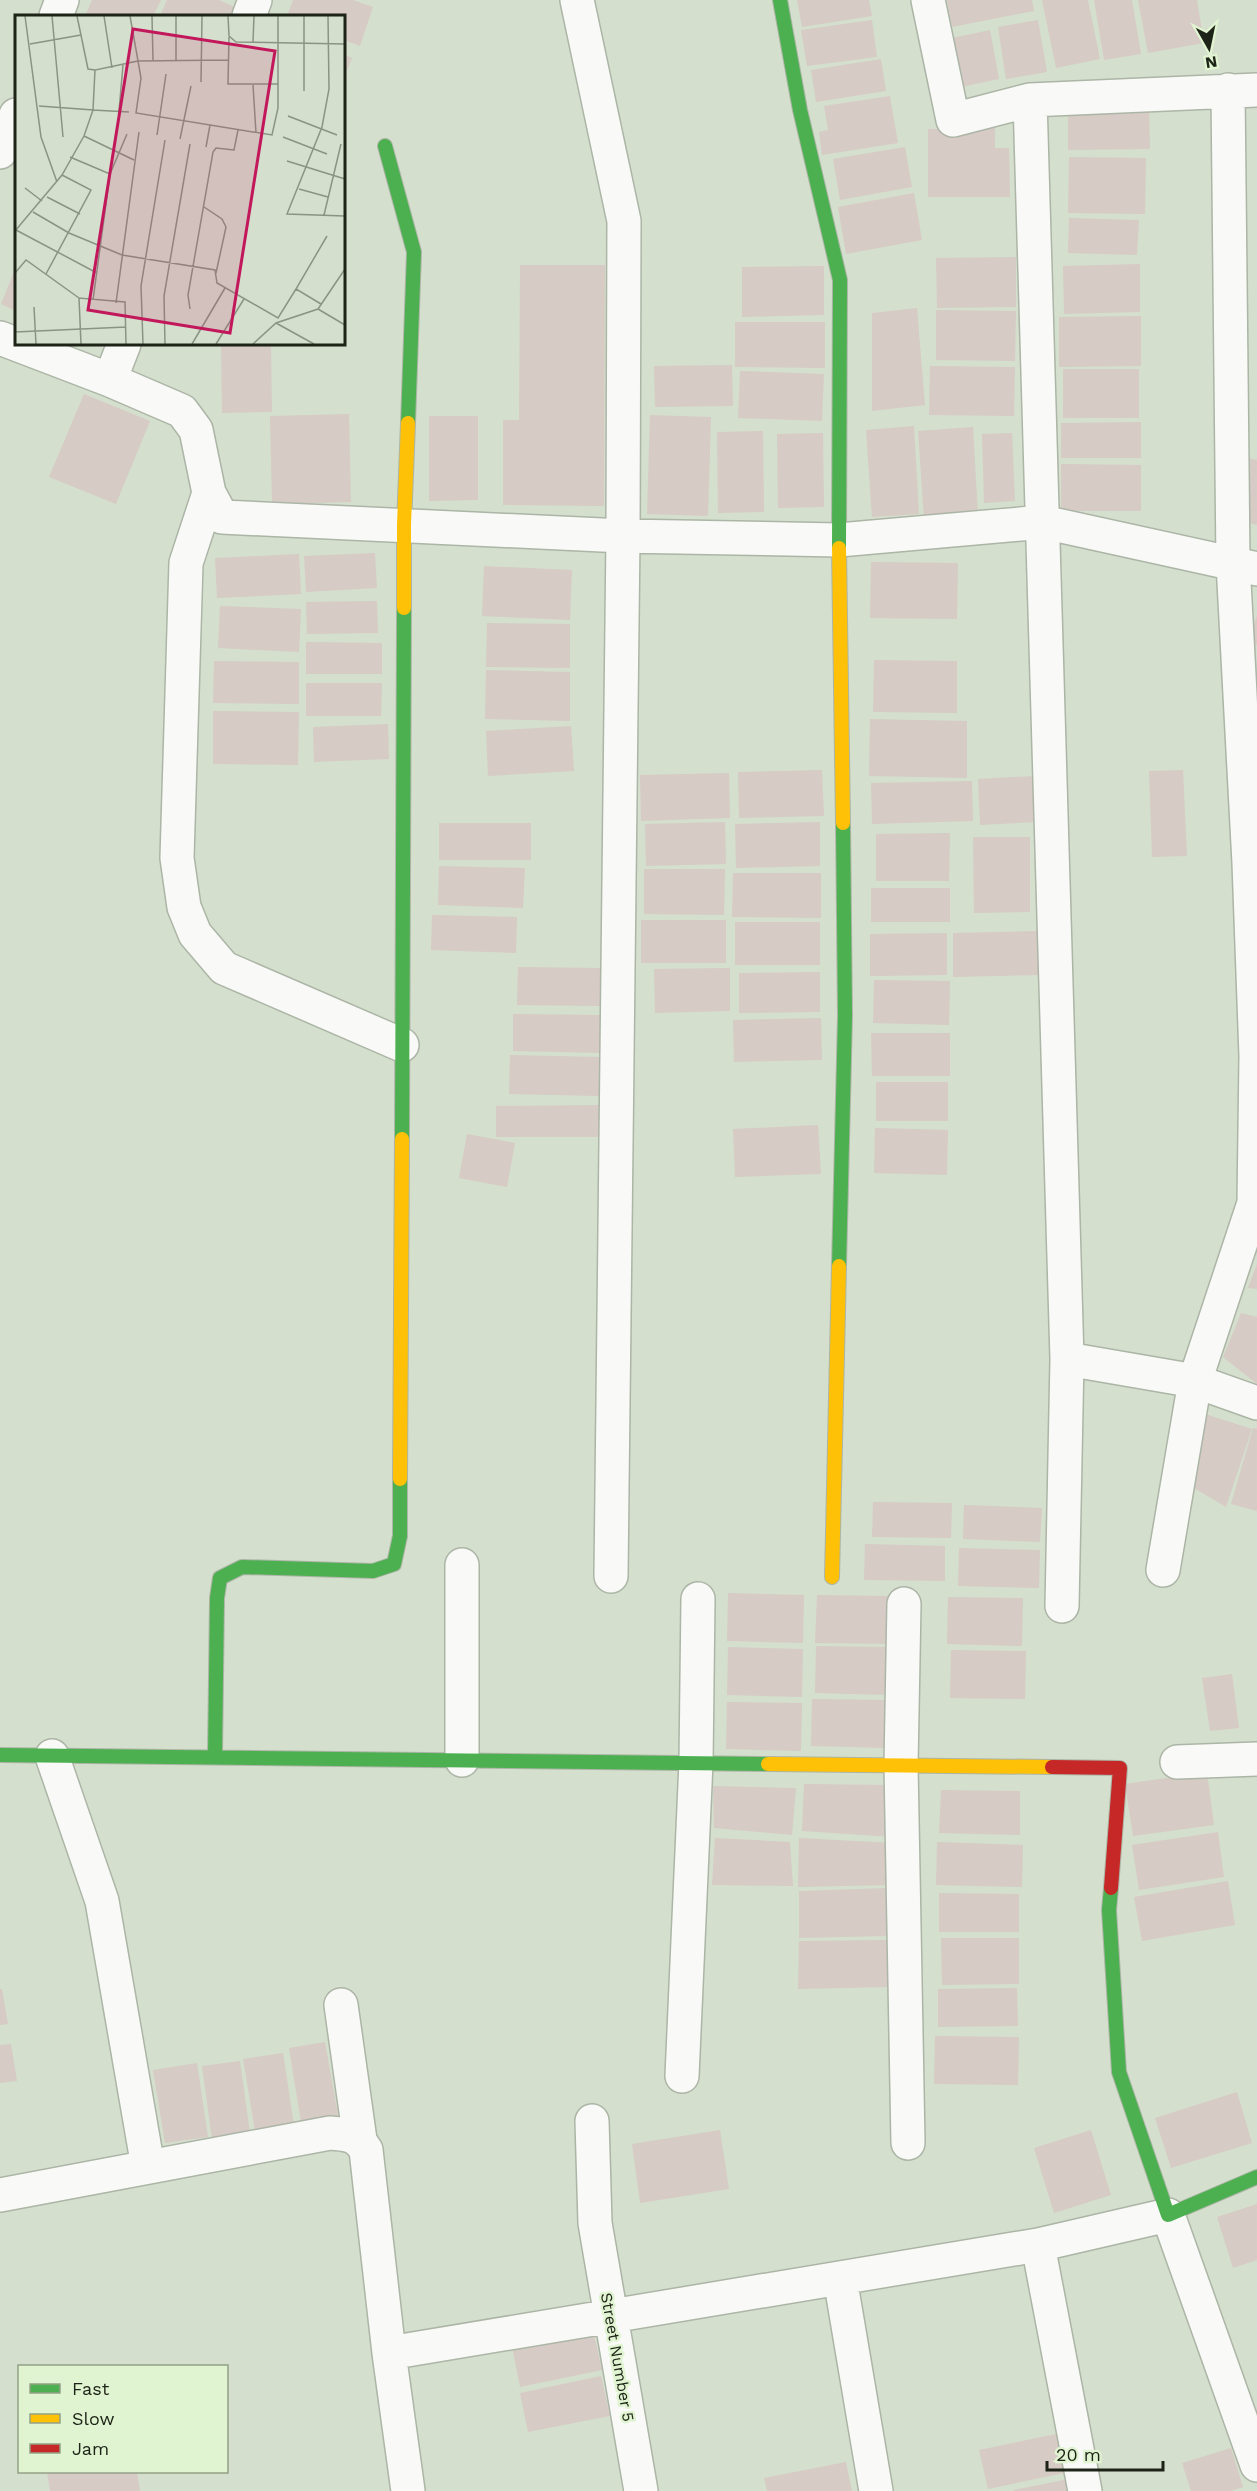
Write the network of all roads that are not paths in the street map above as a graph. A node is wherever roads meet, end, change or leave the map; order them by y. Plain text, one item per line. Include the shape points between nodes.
1 (62, 0) edge
2 (255, 0) edge
3 (577, 0) edge
4 (780, 0) edge
5 (928, 0) edge
6 (56, 15) edge
7 (249, 15) edge
8 (1243, 90) edge
9 (1030, 100) junction
10 (15, 117) edge
11 (385, 146) dead end
12 (0, 152) edge
13 (0, 338) edge
14 (1244, 338) edge
15 (15, 344) edge
16 (18, 345) edge
17 (124, 345) edge
18 (110, 380) junction
19 (209, 494) junction
20 (1043, 522) junction
21 (404, 525) junction
22 (623, 536) junction
23 (839, 540) junction
24 (1245, 566) edge
25 (402, 1046) junction
26 (1255, 1203) edge
27 (1066, 1359) junction
28 (1195, 1381) junction
29 (1257, 1403) edge
30 (462, 1565) dead end
31 (1163, 1570) dead end
32 (611, 1576) dead end
33 (832, 1577) dead end
34 (698, 1599) dead end
35 (904, 1604) dead end
36 (1062, 1606) dead end
37 (0, 1755) edge
38 (52, 1756) junction
39 (215, 1757) junction
40 (1257, 1759) edge
41 (462, 1760) junction
42 (696, 1762) junction
43 (1177, 1762) dead end
44 (901, 1765) junction
45 (341, 2005) dead end
46 (682, 2076) dead end
47 (592, 2121) dead end
48 (360, 2140) junction
49 (908, 2143) dead end
50 (147, 2168) junction
51 (1257, 2177) edge
52 (0, 2195) edge
53 (1168, 2215) junction
54 (1038, 2245) junction
55 (840, 2278) junction
56 (610, 2315) junction
57 (388, 2353) junction
58 (1257, 2465) edge
59 (408, 2491) edge
60 (640, 2491) edge
61 (876, 2491) edge
62 (1085, 2491) edge

1 - 6 street
2 - 7 street
3 - 22 street via 624,221
4 - 23 street via 800,110 840,280
5 - 9 street via 953,120
8 - 9 street
8 - 14 street
9 - 20 street
10 - 12 street
11 - 21 street via 415,268
13 - 15 street
14 - 24 street
16 - 18 street
17 - 18 street
18 - 19 street via 182,411 196,430
19 - 21 street via 222,517
19 - 25 street via 186,563 177,858 184,907 195,934 224,968
20 - 23 street
20 - 24 street
20 - 27 street
21 - 22 street
21 - 25 street
22 - 23 street
22 - 32 street
23 - 33 street via 845,1016
24 - 26 street via 1256,1056
25 - 39 street via 400,1536 394,1564 373,1571 242,1567 220,1578
26 - 28 street
27 - 28 street
27 - 36 street
28 - 29 street
28 - 31 street
30 - 41 street
34 - 42 street
35 - 44 street
37 - 38 street
38 - 39 street
38 - 50 street via 102,1900
39 - 41 street
40 - 43 street
41 - 42 street
42 - 44 street
42 - 46 street
44 - 49 street
44 - 53 street via 1120,1768 1109,1910 1119,2072
45 - 48 street
47 - 56 street, Street Number 5 via 595,2223
48 - 50 street via 350,2134 330,2133
48 - 57 street via 366,2150
50 - 52 street
51 - 53 street
53 - 54 street
53 - 58 street
54 - 55 street
54 - 62 street
55 - 56 street
55 - 61 street
56 - 57 street
56 - 60 street, Street Number 5
57 - 59 street

